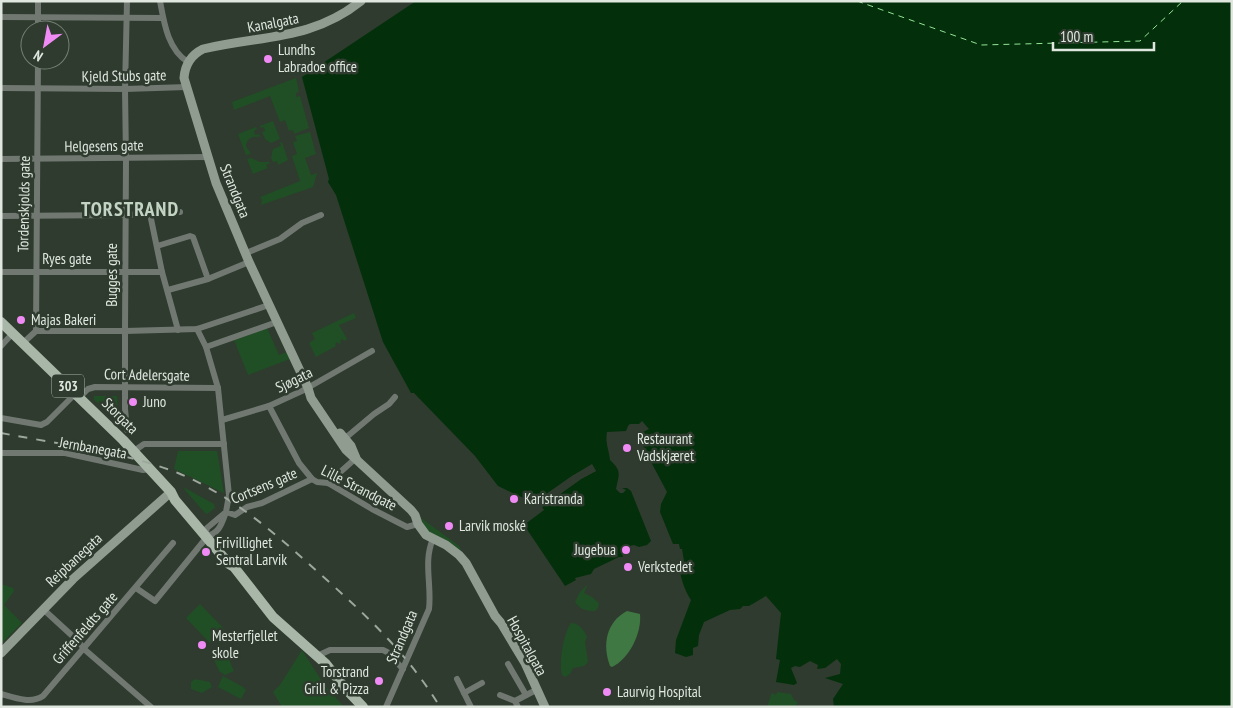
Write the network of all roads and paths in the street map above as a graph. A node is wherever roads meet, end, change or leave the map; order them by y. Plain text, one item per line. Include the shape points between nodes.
1 (38, 1) edge
2 (127, 1) edge
3 (160, 1) edge
4 (361, 1) edge
5 (39, 16) junction
6 (126, 16) junction
7 (1, 17) edge
8 (163, 18) junction
9 (39, 20) edge
10 (188, 62) junction
11 (38, 70) edge
12 (187, 87) junction
13 (1, 88) edge
14 (38, 89) junction
15 (125, 89) junction
16 (207, 157) junction
17 (1, 159) edge
18 (37, 159) junction
19 (126, 159) junction
20 (180, 212) dead end
21 (150, 214) junction
22 (125, 215) junction
23 (321, 215) dead end
24 (1, 216) edge
25 (36, 216) junction
26 (157, 246) junction
27 (246, 253) junction
28 (249, 262) junction
29 (1, 272) edge
30 (36, 272) junction
31 (125, 272) junction
32 (162, 272) junction
33 (208, 279) junction
34 (168, 290) junction
35 (269, 304) junction
36 (1, 322) edge
37 (277, 322) junction
38 (197, 329) junction
39 (178, 330) junction
40 (36, 331) junction
41 (125, 331) junction
42 (13, 334) junction
43 (24, 343) junction
44 (1, 346) edge
45 (206, 347) junction
46 (372, 351) dead end
47 (126, 387) junction
48 (218, 388) junction
49 (308, 388) junction
50 (78, 395) junction
51 (395, 397) dead end
52 (269, 406) junction
53 (1, 418) edge
54 (222, 420) junction
55 (127, 430) dead end
56 (343, 441) junction
57 (224, 444) junction
58 (134, 451) junction
59 (1, 453) edge
60 (356, 458) junction
61 (150, 469) junction
62 (312, 479) junction
63 (328, 483) junction
64 (170, 492) junction
65 (226, 512) junction
66 (418, 524) junction
67 (208, 534) junction
68 (433, 540) junction
69 (173, 543) dead end
70 (136, 588) junction
71 (43, 609) junction
72 (84, 650) junction
73 (1, 653) edge
74 (317, 656) junction
75 (508, 664) dead end
76 (402, 669) junction
77 (457, 679) dead end
78 (482, 683) dead end
79 (536, 690) junction
80 (464, 693) junction
81 (1, 694) edge
82 (500, 695) dead end
83 (526, 695) junction
84 (517, 704) edge
85 (151, 707) edge
86 (355, 707) edge
87 (363, 707) edge
88 (386, 707) edge
89 (471, 707) edge
90 (545, 707) edge

1 - 5 street
2 - 6 street, Bugges gate
3 - 8 street
4 - 10 main road, Kanalgata via 334,19 308,30 203,49 191,56
5 - 6 street
5 - 7 street
5 - 9 street
6 - 8 street
6 - 15 street, Bugges gate
8 - 10 street via 173,48
10 - 12 main road, Strandgata via 184,78
11 - 14 street, Tordenskjolds gate
12 - 15 street, Kjeld Stubs gate
12 - 16 main road, Strandgata
13 - 14 street, Kjeld Stubs gate
14 - 15 street, Kjeld Stubs gate
14 - 18 street, Tordenskjolds gate
15 - 19 street, Bugges gate
16 - 19 street, Helgesens gate
16 - 27 main road, Strandgata
17 - 18 street, Helgesens gate
18 - 19 street, Helgesens gate
18 - 25 street, Tordenskjolds gate
19 - 22 street, Bugges gate
20 - 21 street
21 - 22 street
21 - 26 street
22 - 25 street
22 - 31 street, Bugges gate
23 - 27 street via 302,223 280,240
24 - 25 street
25 - 30 street, Tordenskjolds gate
26 - 32 street
26 - 33 street via 193,237
27 - 28 main road, Strandgata
28 - 33 street
28 - 35 main road, Strandgata
29 - 30 street, Ryes gate
30 - 31 street, Ryes gate
30 - 40 street, Tordenskjolds gate
31 - 32 street, Ryes gate
31 - 41 street, Bugges gate
32 - 34 street
33 - 34 street
34 - 39 street
35 - 37 main road, Strandgata
35 - 38 street
36 - 42 main road, Storgata / 303
37 - 45 street
37 - 49 main road, Strandgata
38 - 39 street
38 - 45 street
39 - 41 street
40 - 41 street
40 - 43 street
41 - 47 street, Bugges gate
42 - 43 main road, Storgata / 303
42 - 44 street
43 - 50 main road, Storgata / 303
45 - 48 street
46 - 49 street, Sjøgata
47 - 48 street, Cort Adelersgate
47 - 50 street, Cort Adelersgate via 95,387
47 - 55 street, Bugges gate
48 - 54 street
49 - 52 street, Sjøgata
49 - 56 main road, Strandgata via 311,398
50 - 53 street, Cort Adelersgate via 41,424
50 - 58 main road, Storgata / 303
51 - 56 street
52 - 54 street, Sjøgata
52 - 62 street, Lille Strandgate via 299,463
54 - 57 street
56 - 60 main road, Strandgata via 350,455
57 - 58 street via 144,444
57 - 65 street via 229,504
58 - 61 main road, Storgata / 303
59 - 61 street, Jernbanegata via 65,453
60 - 63 street
60 - 66 main road, Strandgata via 411,510
61 - 64 main road, Storgata / 303
62 - 63 street, Lille Strandgate
62 - 65 street, Cortsens gate via 235,515
63 - 66 street, Lille Strandgate via 407,527
64 - 67 main road, Storgata / 303 via 178,497
64 - 71 main road, Reipbanegata
65 - 67 street via 219,530
66 - 68 main road, Strandgata
67 - 70 street via 155,601
67 - 74 main road, Storgata / 303 via 273,617
68 - 76 street, Strandgata via 428,556 428,609
68 - 79 main road, Hospitalgata via 446,544 462,558 473,574 496,616 497,625
69 - 70 street, Griffenfeldts gate
70 - 72 street, Griffenfeldts gate
71 - 72 street
71 - 73 main road, Reipbanegata
72 - 81 street, Griffenfeldts gate via 38,700
72 - 85 street
74 - 76 street via 330,650 383,650
74 - 86 main road, Storgata / 303 via 329,678
74 - 87 main road, Storgata / 303
75 - 83 street, Hospitalgata
76 - 88 street, Strandgata
77 - 80 street
78 - 80 street
79 - 83 street, Hospitalgata
79 - 90 main road, Hospitalgata
80 - 89 street
82 - 84 street, Hospitalgata
83 - 84 street, Hospitalgata

